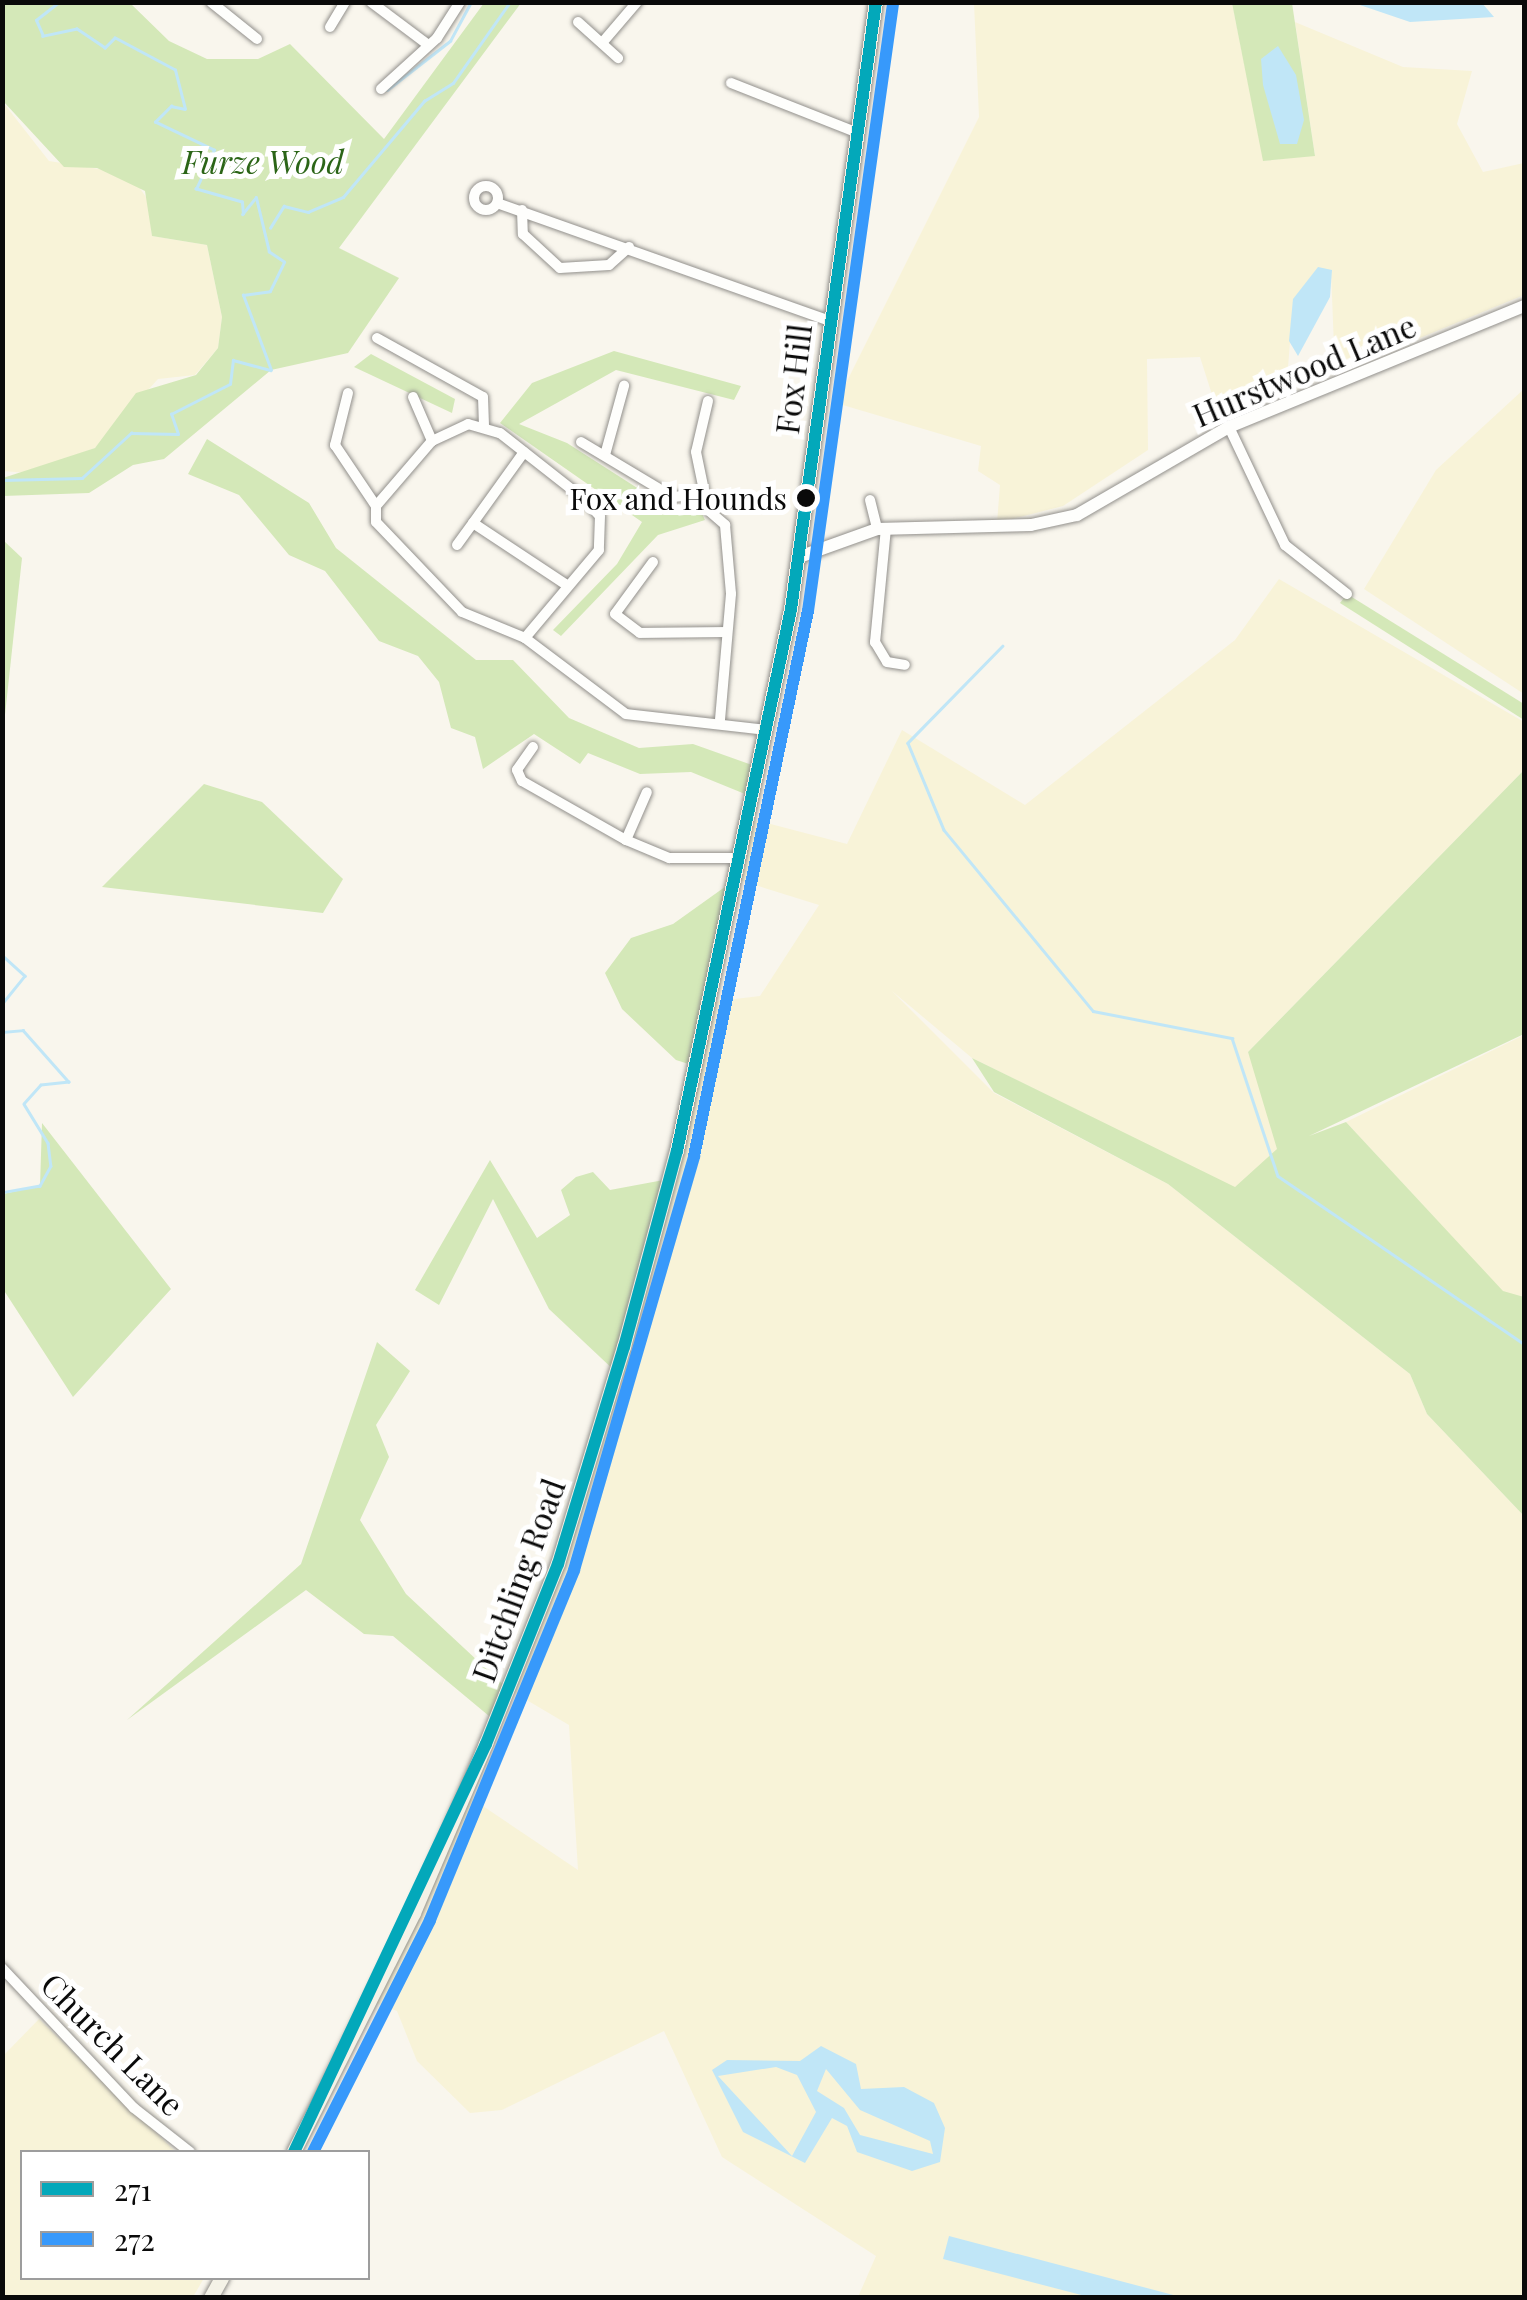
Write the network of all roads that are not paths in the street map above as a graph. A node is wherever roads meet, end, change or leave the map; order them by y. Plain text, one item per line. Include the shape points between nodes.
1 (212, 2) edge
2 (346, 2) edge
3 (371, 2) edge
4 (460, 2) edge
5 (636, 2) edge
6 (876, 2) edge
7 (578, 22) dead end
8 (330, 27) dead end
9 (256, 39) dead end
10 (602, 43) junction
11 (427, 44) junction
12 (618, 58) dead end
13 (731, 83) dead end
14 (381, 89) dead end
15 (858, 132) junction
16 (497, 203) dead end
17 (522, 210) junction
18 (629, 247) junction
19 (1524, 306) edge
20 (828, 320) junction
21 (377, 338) dead end
22 (624, 386) dead end
23 (348, 393) dead end
24 (413, 397) dead end
25 (708, 402) dead end
26 (484, 425) junction
27 (1229, 427) junction
28 (432, 440) junction
29 (581, 442) dead end
30 (524, 452) junction
31 (605, 456) junction
32 (702, 494) junction
33 (870, 500) dead end
34 (376, 506) junction
35 (473, 524) junction
36 (882, 529) junction
37 (457, 544) dead end
38 (799, 557) junction
39 (653, 562) dead end
40 (565, 584) junction
41 (1347, 594) dead end
42 (723, 632) junction
43 (525, 638) junction
44 (892, 663) junction
45 (905, 665) dead end
46 (890, 678) dead end
47 (720, 720) junction
48 (766, 730) junction
49 (533, 747) dead end
50 (648, 792) dead end
51 (626, 840) junction
52 (740, 858) junction
53 (736, 879) joint
54 (2, 1968) edge
55 (187, 2150) edge
56 (295, 2150) edge

1 - 9 street
2 - 8 street
3 - 11 street
4 - 11 street
5 - 10 street
6 - 15 main road, Fox Hill
7 - 10 street
10 - 12 street
11 - 14 street
13 - 15 street
15 - 20 main road, Fox Hill
16 - 17 street
17 - 18 street
17 - 18 street via 524,234 560,268 609,264
18 - 20 street
19 - 27 street, Hurstwood Lane
20 - 38 main road, Fox Hill
21 - 26 street via 483,397
22 - 31 street
23 - 34 street via 335,445
24 - 28 street
25 - 32 street via 696,452
26 - 28 street
26 - 30 street
27 - 36 street, Hurstwood Lane via 1057,521
27 - 41 street via 1286,545
28 - 34 street
29 - 31 street
30 - 35 street
30 - 40 street via 600,516 599,550
31 - 32 street via 672,498
32 - 42 street via 724,525 731,594
33 - 36 street
34 - 43 street via 376,522 462,612
35 - 37 street
35 - 40 street
36 - 38 street, Hurstwood Lane
36 - 44 street via 875,642
38 - 48 main road, Fox Hill
39 - 42 street via 616,614 640,633
40 - 43 street
42 - 47 street
43 - 47 street via 543,661 626,714
44 - 45 street
44 - 46 street
47 - 48 street
48 - 52 main road, Fox Hill
49 - 51 street via 517,770 522,782
50 - 51 street
51 - 52 street via 669,858
52 - 53 main road, Fox Hill
53 - 56 main road, Ditchling Road via 677,1151 558,1564 414,1913
54 - 55 street, Church Lane via 134,2108

